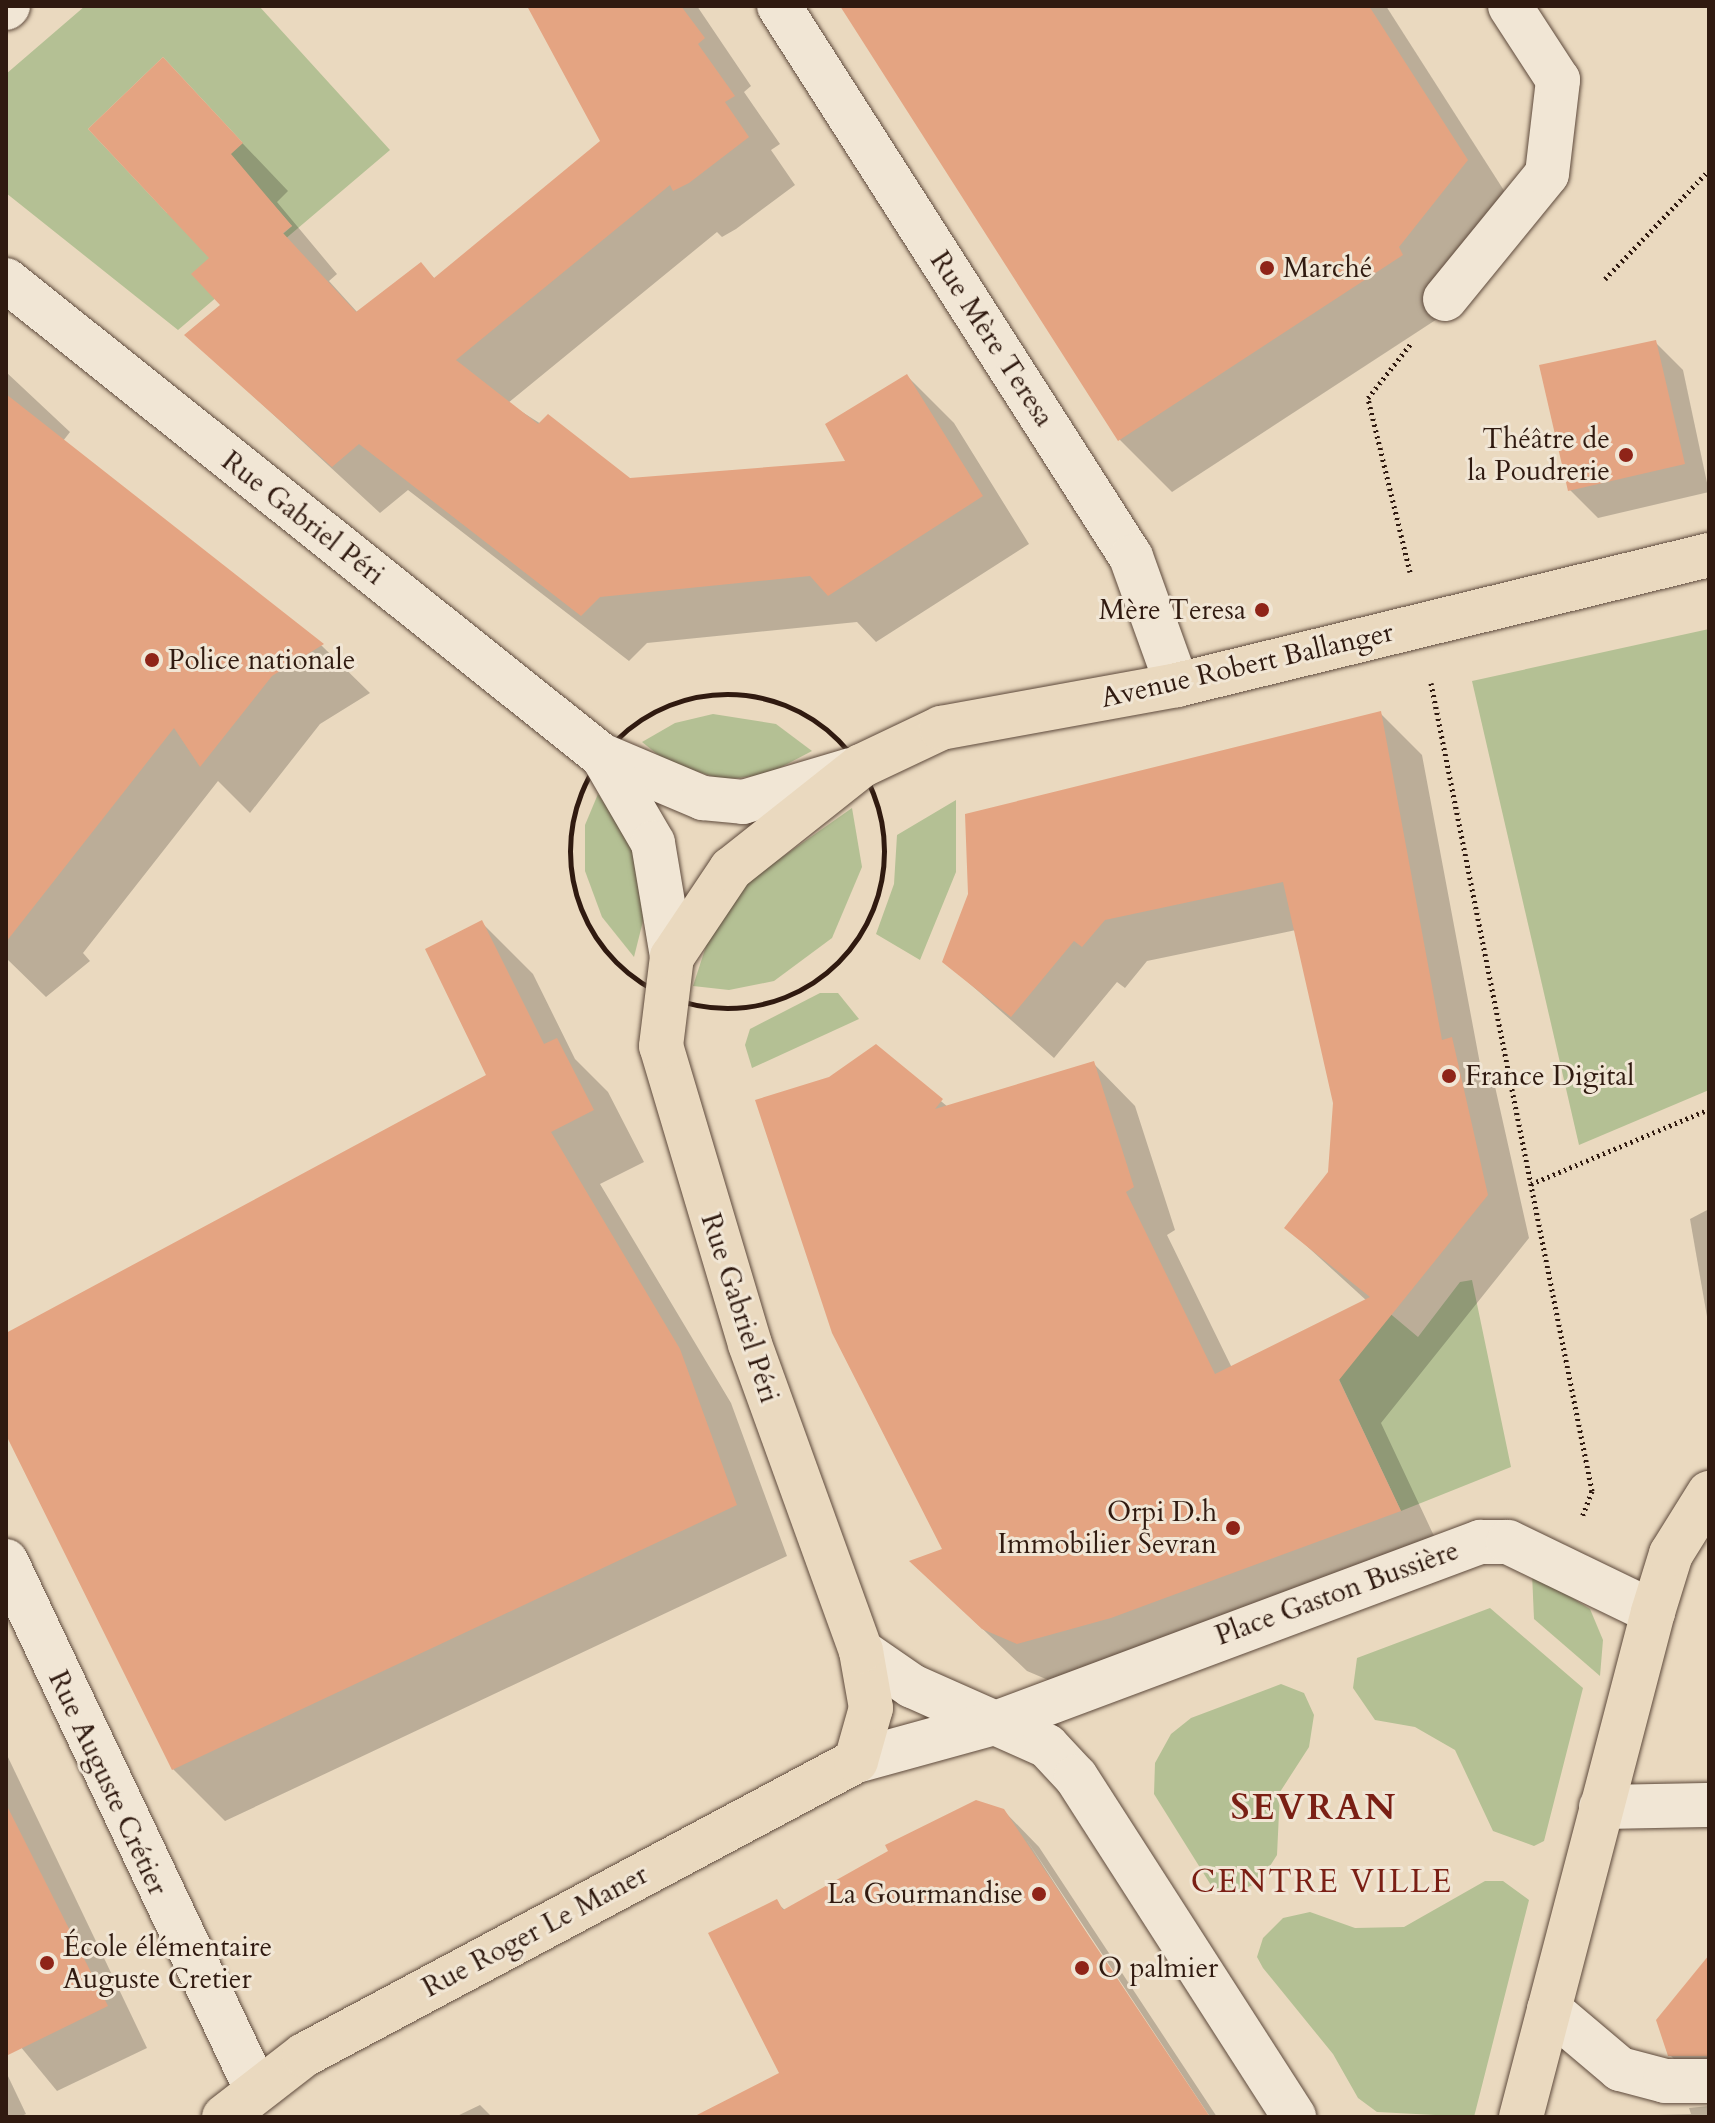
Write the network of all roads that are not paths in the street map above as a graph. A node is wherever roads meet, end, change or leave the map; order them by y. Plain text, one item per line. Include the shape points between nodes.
1 (779, 6) edge
2 (1510, 6) edge
3 (6, 280) edge
4 (1445, 299) road end
5 (1709, 555) edge
6 (1177, 685) junction
7 (601, 755) junction
8 (861, 766) junction
9 (803, 813) joint
10 (672, 957) junction
11 (1709, 1493) edge
12 (6, 1561) edge
13 (1653, 1612) junction
14 (861, 1651) junction
15 (998, 1722) junction
16 (856, 1761) junction
17 (1709, 1805) edge
18 (1601, 1807) junction
19 (1549, 2009) junction
20 (1709, 2081) edge
21 (240, 2103) edge
22 (1294, 2117) edge
23 (1521, 2117) edge

1 - 6 street, Rue Mère Teresa via 1131,557
2 - 4 street via 1558,80 1547,174
3 - 7 street, Rue Gabriel Péri
5 - 6 main road, Avenue Robert Ballanger
6 - 8 main road, Avenue Robert Ballanger via 941,728
7 - 8 street, Rue Gabriel Péri via 703,798 743,802
7 - 10 street, Rue Gabriel Péri via 653,843
8 - 9 main road, Avenue Robert Ballanger
9 - 10 main road, Rue Gabriel Péri via 731,869
10 - 14 main road, Rue Gabriel Péri via 661,1046 669,1087 750,1344
11 - 13 main road via 1671,1554
12 - 21 street, Rue Auguste Crétier via 190,1958
13 - 15 street, Place Gaston Bussière via 1508,1542 1480,1542
13 - 18 main road
14 - 15 street via 912,1686
14 - 16 main road, Rue Gabriel Péri via 871,1708
15 - 16 street, Place Gaston Bussière
15 - 22 street via 1047,1746 1076,1777
16 - 21 main road, Rue Roger Le Maner via 304,2055
17 - 18 street
18 - 19 main road
19 - 20 street via 1620,2069 1665,2081
19 - 23 main road

